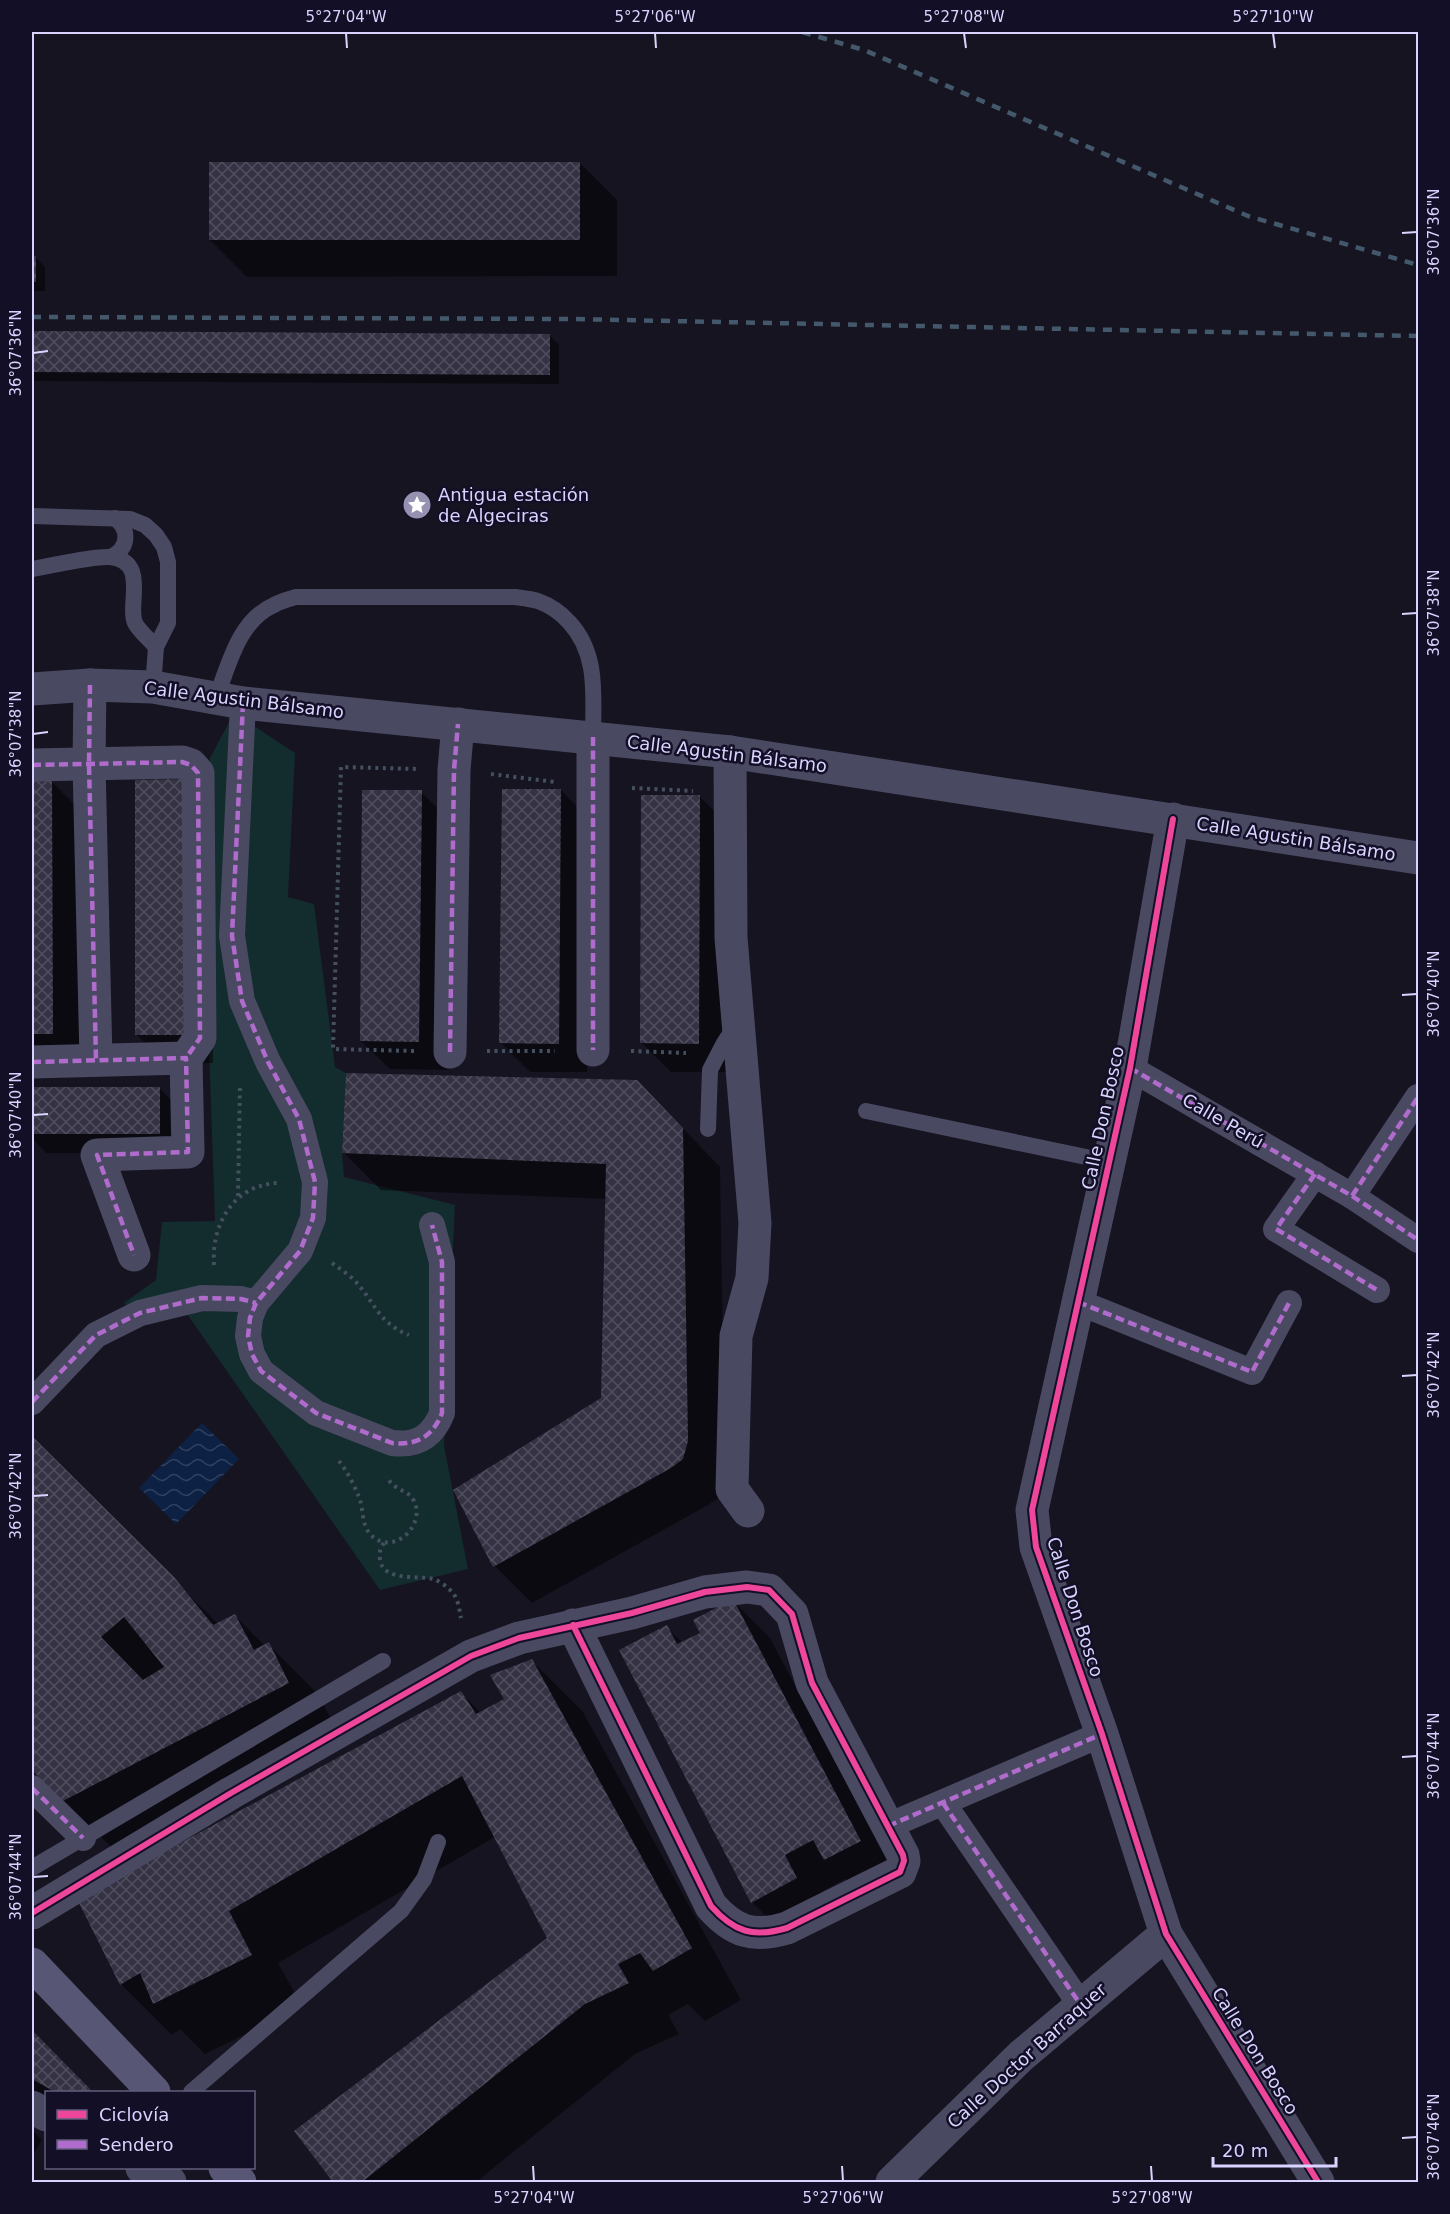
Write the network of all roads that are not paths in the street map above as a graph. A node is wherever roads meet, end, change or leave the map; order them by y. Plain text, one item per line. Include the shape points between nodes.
1 (32, 516) edge
2 (115, 518) junction
3 (111, 557) junction
4 (32, 569) edge
5 (156, 647) junction
6 (90, 685) junction
7 (153, 687) junction
8 (32, 688) edge
9 (230, 701) junction
10 (458, 724) junction
11 (593, 738) junction
12 (730, 752) junction
13 (89, 764) junction
14 (32, 765) edge
15 (1173, 819) junction
16 (1419, 858) edge
17 (739, 1020) junction
18 (593, 1050) dead end
19 (450, 1052) dead end
20 (186, 1058) junction
21 (96, 1060) junction
22 (32, 1062) edge
23 (1130, 1068) junction
24 (1419, 1097) edge
25 (866, 1111) dead end
26 (708, 1129) dead end
27 (1110, 1162) junction
28 (1315, 1174) junction
29 (1352, 1196) junction
30 (432, 1225) dead end
31 (1419, 1240) edge
32 (134, 1255) dead end
33 (1377, 1290) dead end
34 (248, 1301) junction
35 (1078, 1302) junction
36 (1289, 1303) dead end
37 (32, 1402) edge
38 (748, 1511) dead end
39 (573, 1625) junction
40 (382, 1661) dead end
41 (1102, 1734) junction
42 (32, 1788) edge
43 (943, 1803) junction
44 (888, 1826) junction
45 (82, 1838) junction
46 (438, 1842) dead end
47 (32, 1868) edge
48 (32, 1913) edge
49 (1166, 1934) junction
50 (32, 1964) edge
51 (1080, 2004) junction
52 (153, 2091) edge
53 (192, 2091) edge
54 (144, 2169) edge
55 (226, 2169) edge
56 (170, 2182) edge
57 (240, 2182) edge
58 (892, 2182) edge
59 (1318, 2182) edge

1 - 2 lane
2 - 3 lane via 124,528 126,542
2 - 5 lane via 145,525 164,547 168,562 168,623
3 - 4 lane
3 - 5 lane via 131,571 135,622
5 - 7 lane
6 - 7 street, Calle Agustin Bálsamo
6 - 8 street, Calle Agustin Bálsamo
6 - 13 street
7 - 9 street, Calle Agustin Bálsamo
9 - 10 street, Calle Agustin Bálsamo
9 - 11 lane via 238,640 253,620 272,605 296,597 515,597 540,602 562,614 579,632 590,655
9 - 34 street via 232,936 242,1001 268,1062 299,1119 315,1182 313,1218 300,1251
10 - 11 street, Calle Agustin Bálsamo
10 - 19 street
11 - 12 street, Calle Agustin Bálsamo
11 - 18 street
12 - 15 street, Calle Agustin Bálsamo
12 - 17 street via 730,938
13 - 14 street
13 - 20 street via 187,763 198,773 200,1038
13 - 21 street
15 - 16 street, Calle Agustin Bálsamo
15 - 23 street, Calle Don Bosco
17 - 26 lane via 710,1070
17 - 38 street via 755,1223 752,1278 736,1336 732,1490
20 - 21 street
20 - 32 street via 188,1152 97,1155
21 - 22 street
23 - 27 street, Calle Don Bosco
23 - 28 street, Calle Perú
24 - 29 street
25 - 27 lane
27 - 35 street, Calle Don Bosco
28 - 29 street, Calle Perú
28 - 33 street via 1276,1228
29 - 31 street, Calle Perú
30 - 34 street via 442,1262 442,1413 437,1425 418,1442 392,1443 316,1413 261,1371 248,1336
34 - 37 street via 202,1298 131,1318 96,1335
35 - 36 street via 1252,1372
35 - 41 street, Calle Don Bosco via 1032,1510 1036,1547
39 - 44 street via 705,1592 747,1587 769,1590 792,1614 812,1683
39 - 44 street via 711,1906 736,1928 762,1933 787,1928 895,1876 904,1861
39 - 48 street via 519,1638 471,1656 231,1793
40 - 45 lane
41 - 43 street
41 - 49 street, Calle Don Bosco
42 - 45 street
43 - 44 street
43 - 51 street
45 - 47 lane
46 - 53 lane via 424,1879 401,1911
49 - 51 street, Calle Doctor Barraquer
49 - 59 street, Calle Don Bosco
50 - 52 main road
51 - 58 street, Calle Doctor Barraquer
54 - 56 street
55 - 57 main road

